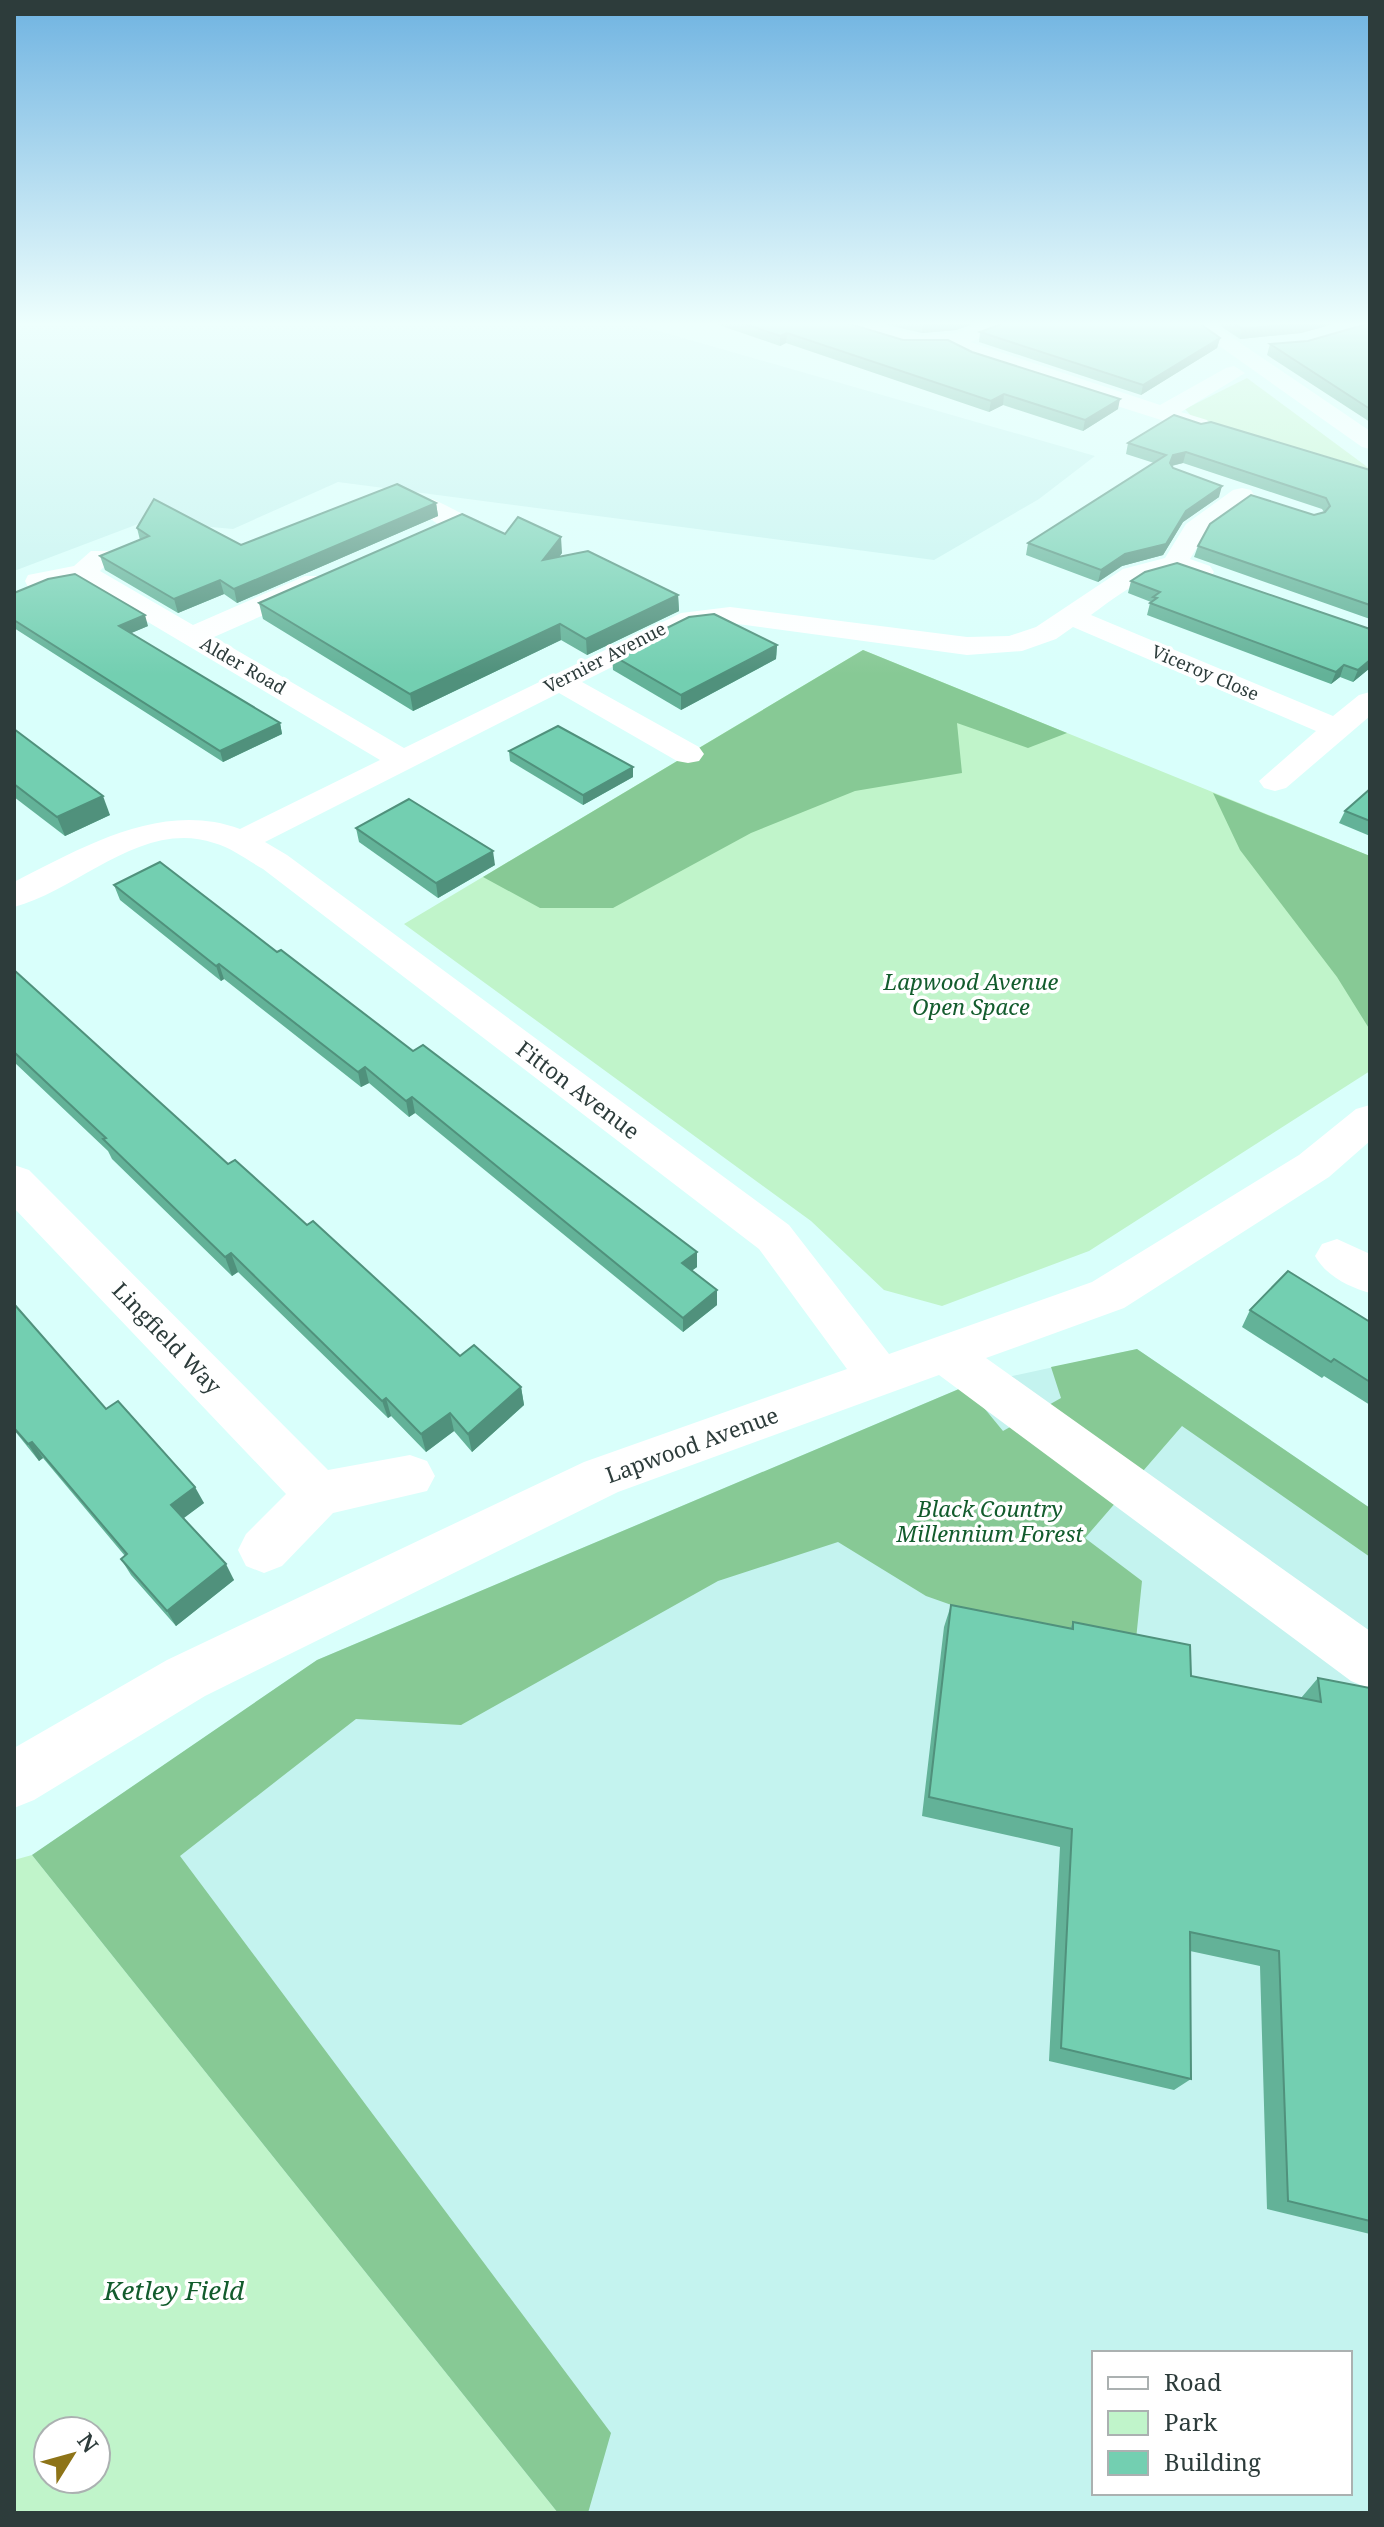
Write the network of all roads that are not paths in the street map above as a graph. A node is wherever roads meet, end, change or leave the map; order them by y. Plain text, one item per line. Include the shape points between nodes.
1 (1212, 484) edge
2 (1242, 495) junction
3 (1269, 503) edge
4 (454, 520) edge
5 (424, 535) edge
6 (1175, 563) junction
7 (337, 573) edge
8 (1220, 579) edge
9 (38, 581) edge
10 (1072, 617) junction
11 (192, 636) junction
12 (559, 681) junction
13 (1370, 701) edge
14 (687, 716) edge
15 (1337, 729) junction
16 (654, 735) junction
17 (688, 754) dead end
18 (403, 760) junction
19 (1275, 781) dead end
20 (240, 842) junction
21 (14, 896) edge
22 (1370, 1119) edge
23 (14, 1181) edge
24 (945, 1354) junction
25 (879, 1377) junction
26 (410, 1476) dead end
27 (319, 1494) junction
28 (264, 1550) dead end
29 (1370, 1663) edge
30 (14, 1780) edge

1 - 2 street
2 - 3 street
2 - 6 street via 1195,529
4 - 5 street
6 - 8 street
6 - 10 street, Vernier Avenue via 1132,575
7 - 11 street
9 - 11 street, Alder Road via 94,562
10 - 12 street, Vernier Avenue via 1012,645 967,646 712,615 670,625
10 - 15 street, Viceroy Close
11 - 18 street, Alder Road
12 - 16 street
12 - 18 street, Vernier Avenue
13 - 15 street
14 - 16 street
15 - 19 street
16 - 17 street
18 - 20 street, Vernier Avenue
20 - 21 street, Fitton Avenue via 197,830 153,833 114,846
20 - 25 street, Fitton Avenue via 275,862 774,1237
22 - 24 street, Lapwood Avenue via 1314,1166 1108,1295
23 - 27 street, Lingfield Way
24 - 25 street, Lapwood Avenue
24 - 29 street
25 - 30 street, Lapwood Avenue via 601,1477 186,1678
26 - 27 street
27 - 28 street

